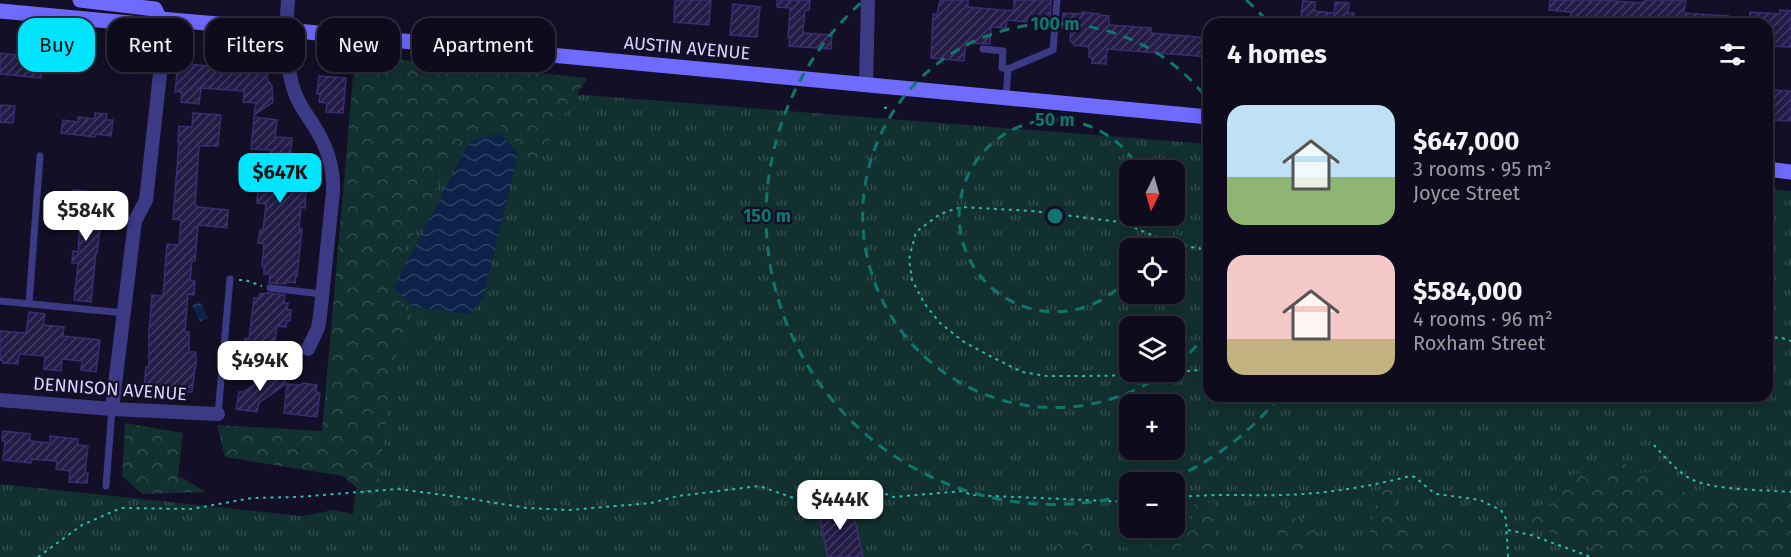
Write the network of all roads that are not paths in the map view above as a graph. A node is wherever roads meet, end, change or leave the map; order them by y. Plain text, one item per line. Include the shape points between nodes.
1 (81, 0) edge
2 (288, 0) edge
3 (868, 0) edge
4 (1057, 0) edge
5 (0, 11) edge
6 (162, 18) edge
7 (287, 18) edge
8 (107, 21) edge
9 (305, 32) edge
10 (983, 49) dead end
11 (1008, 69) junction
12 (158, 72) edge
13 (289, 72) edge
14 (866, 85) junction
15 (1006, 98) junction
16 (1203, 116) edge
17 (40, 156) dead end
18 (1773, 170) edge
19 (1791, 172) edge
20 (230, 279) road end
21 (270, 288) road end
22 (322, 294) junction
23 (0, 301) edge
24 (29, 303) junction
25 (125, 313) junction
26 (308, 349) dead end
27 (0, 400) edge
28 (112, 409) junction
29 (218, 414) joint
30 (106, 486) dead end

1 - 6 main road, AUSTIN AVENUE via 155,9
2 - 7 street
3 - 14 street
4 - 11 lane via 1053,50
5 - 8 main road, AUSTIN AVENUE
9 - 14 main road, AUSTIN AVENUE
10 - 11 lane via 1003,51 1002,68
11 - 15 lane
12 - 25 street via 146,200 135,220
13 - 22 street via 302,109 326,147 333,175
14 - 15 main road, AUSTIN AVENUE
15 - 16 main road, AUSTIN AVENUE
17 - 24 lane
18 - 19 main road
20 - 29 lane
21 - 22 lane
22 - 26 street via 318,328
23 - 24 lane
24 - 25 lane
25 - 28 street
27 - 28 street, DENNISON AVENUE
28 - 29 street, DENNISON AVENUE
28 - 30 lane

